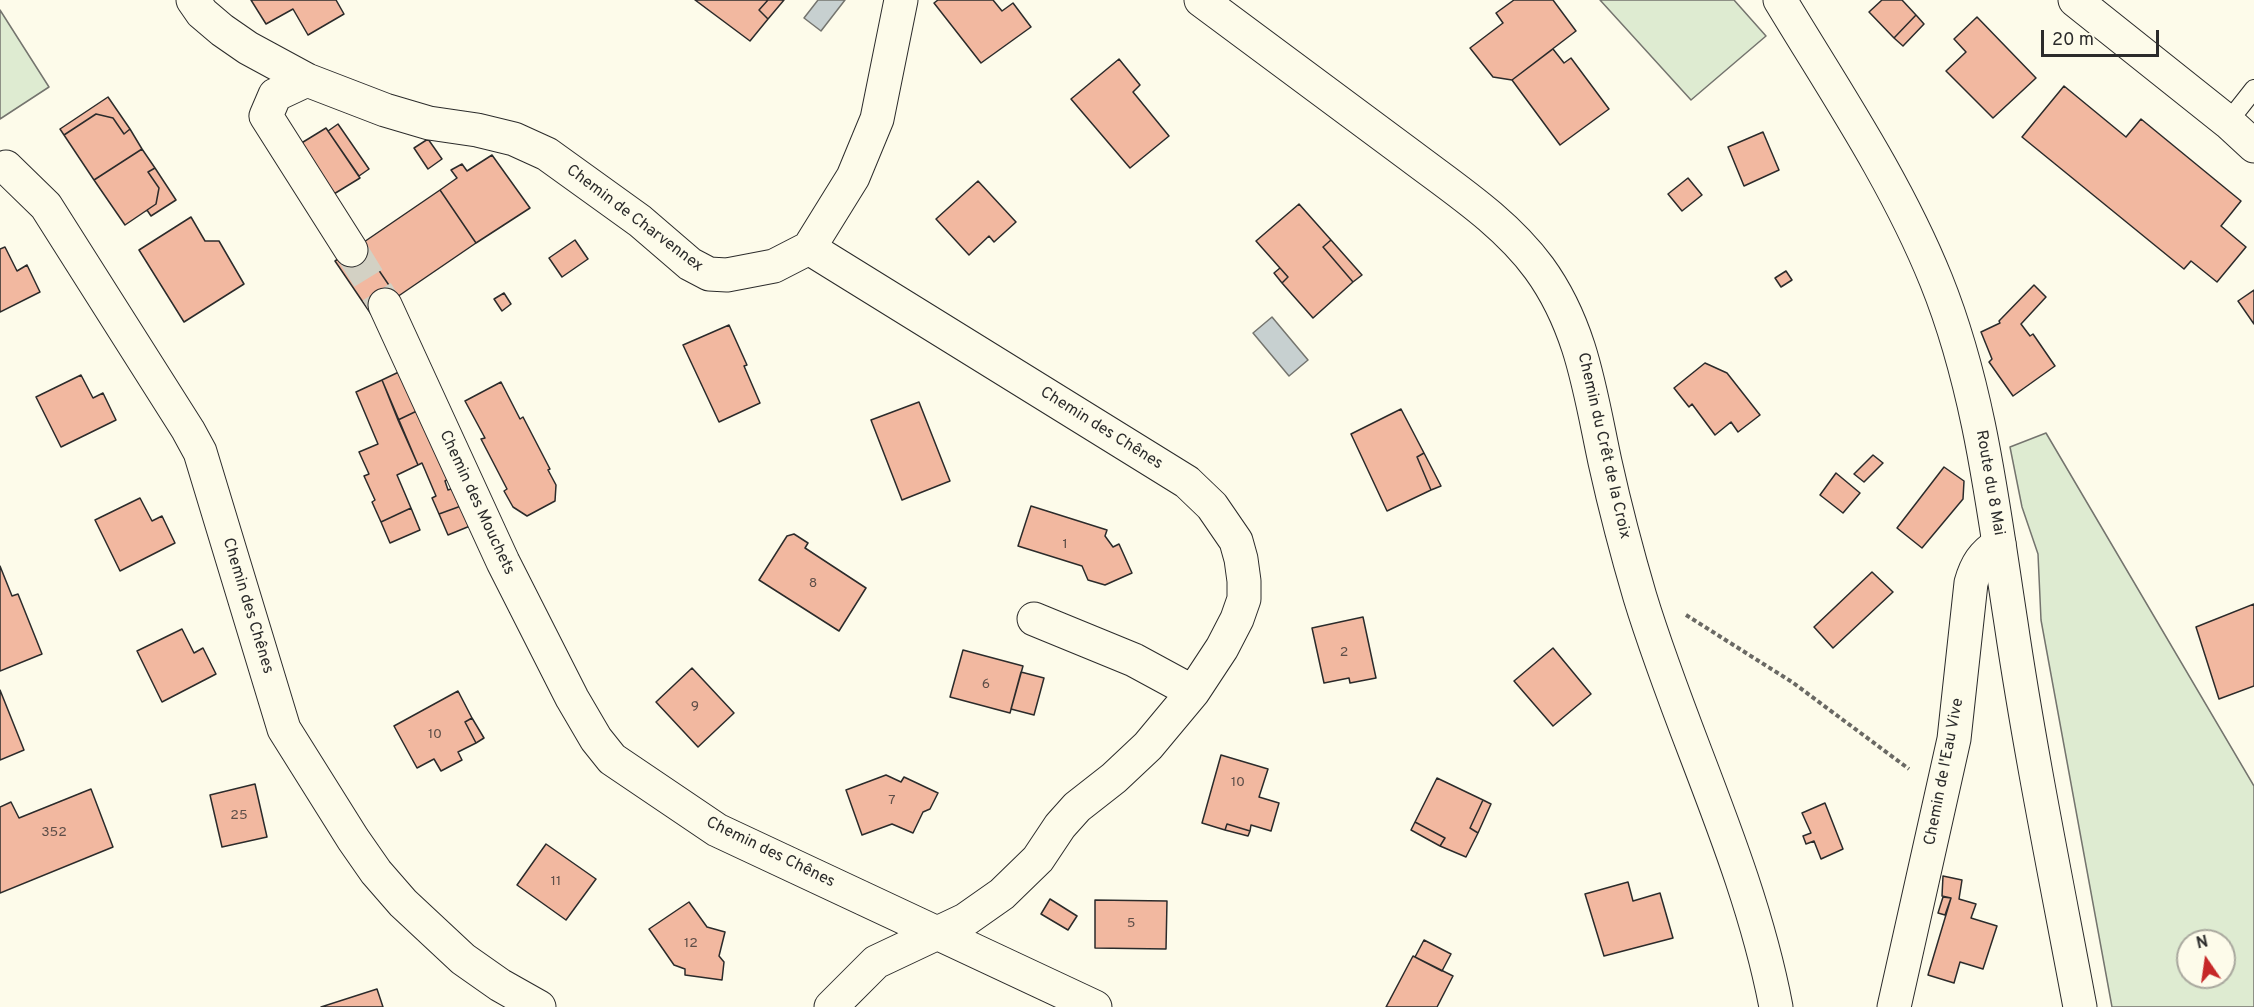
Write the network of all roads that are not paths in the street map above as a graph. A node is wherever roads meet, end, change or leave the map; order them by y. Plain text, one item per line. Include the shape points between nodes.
1 (193, 0) edge
2 (901, 0) edge
3 (1201, 0) edge
4 (1780, 0) edge
5 (2075, 0) edge
6 (307, 80) junction
7 (2254, 89) edge
8 (2228, 122) junction
9 (2254, 146) edge
10 (6, 167) dead end
11 (810, 248) junction
12 (351, 250) tunnel mouth
13 (385, 305) tunnel mouth
14 (1999, 544) junction
15 (1034, 619) dead end
16 (1193, 692) junction
17 (572, 698) joint
18 (937, 934) junction
19 (536, 1006) edge
20 (831, 1007) edge
21 (1095, 1007) edge
22 (1776, 1007) edge
23 (1894, 1007) edge
24 (2080, 1007) edge

1 - 6 street, Chemin de Charvennex via 222,30
2 - 11 street via 877,119 853,177
3 - 22 street, Chemin du Crêt de la Croix via 1480,208 1539,268 1561,304 1585,363 1641,598 1756,922
4 - 14 street, Route du 8 Mai via 1876,160 1936,280 1976,409
5 - 8 street
6 - 11 street, Chemin de Charvennex via 385,110 429,123 514,139 547,154 640,220 690,264 710,274 727,275 774,266
6 - 12 street via 275,94 266,116
7 - 8 lane
8 - 9 street
10 - 19 street, Chemin des Chênes via 46,206 200,452 284,729 376,872 463,959
11 - 16 street, Chemin des Chênes via 1187,482 1212,506 1236,542 1244,599 1222,648
13 - 17 street, Chemin des Mouchets via 503,562
14 - 23 street, Chemin de l'Eau Vive via 1980,560 1971,583 1954,739
14 - 24 street, Route du 8 Mai via 2028,728
15 - 16 street via 1134,660
16 - 18 street, Chemin des Chênes via 1148,746 1077,807 1021,877 965,920
17 - 18 street, Chemin des Chênes via 612,759 717,830
18 - 20 street, Chemin des Chênes via 876,962
18 - 21 street, Chemin des Chênes

